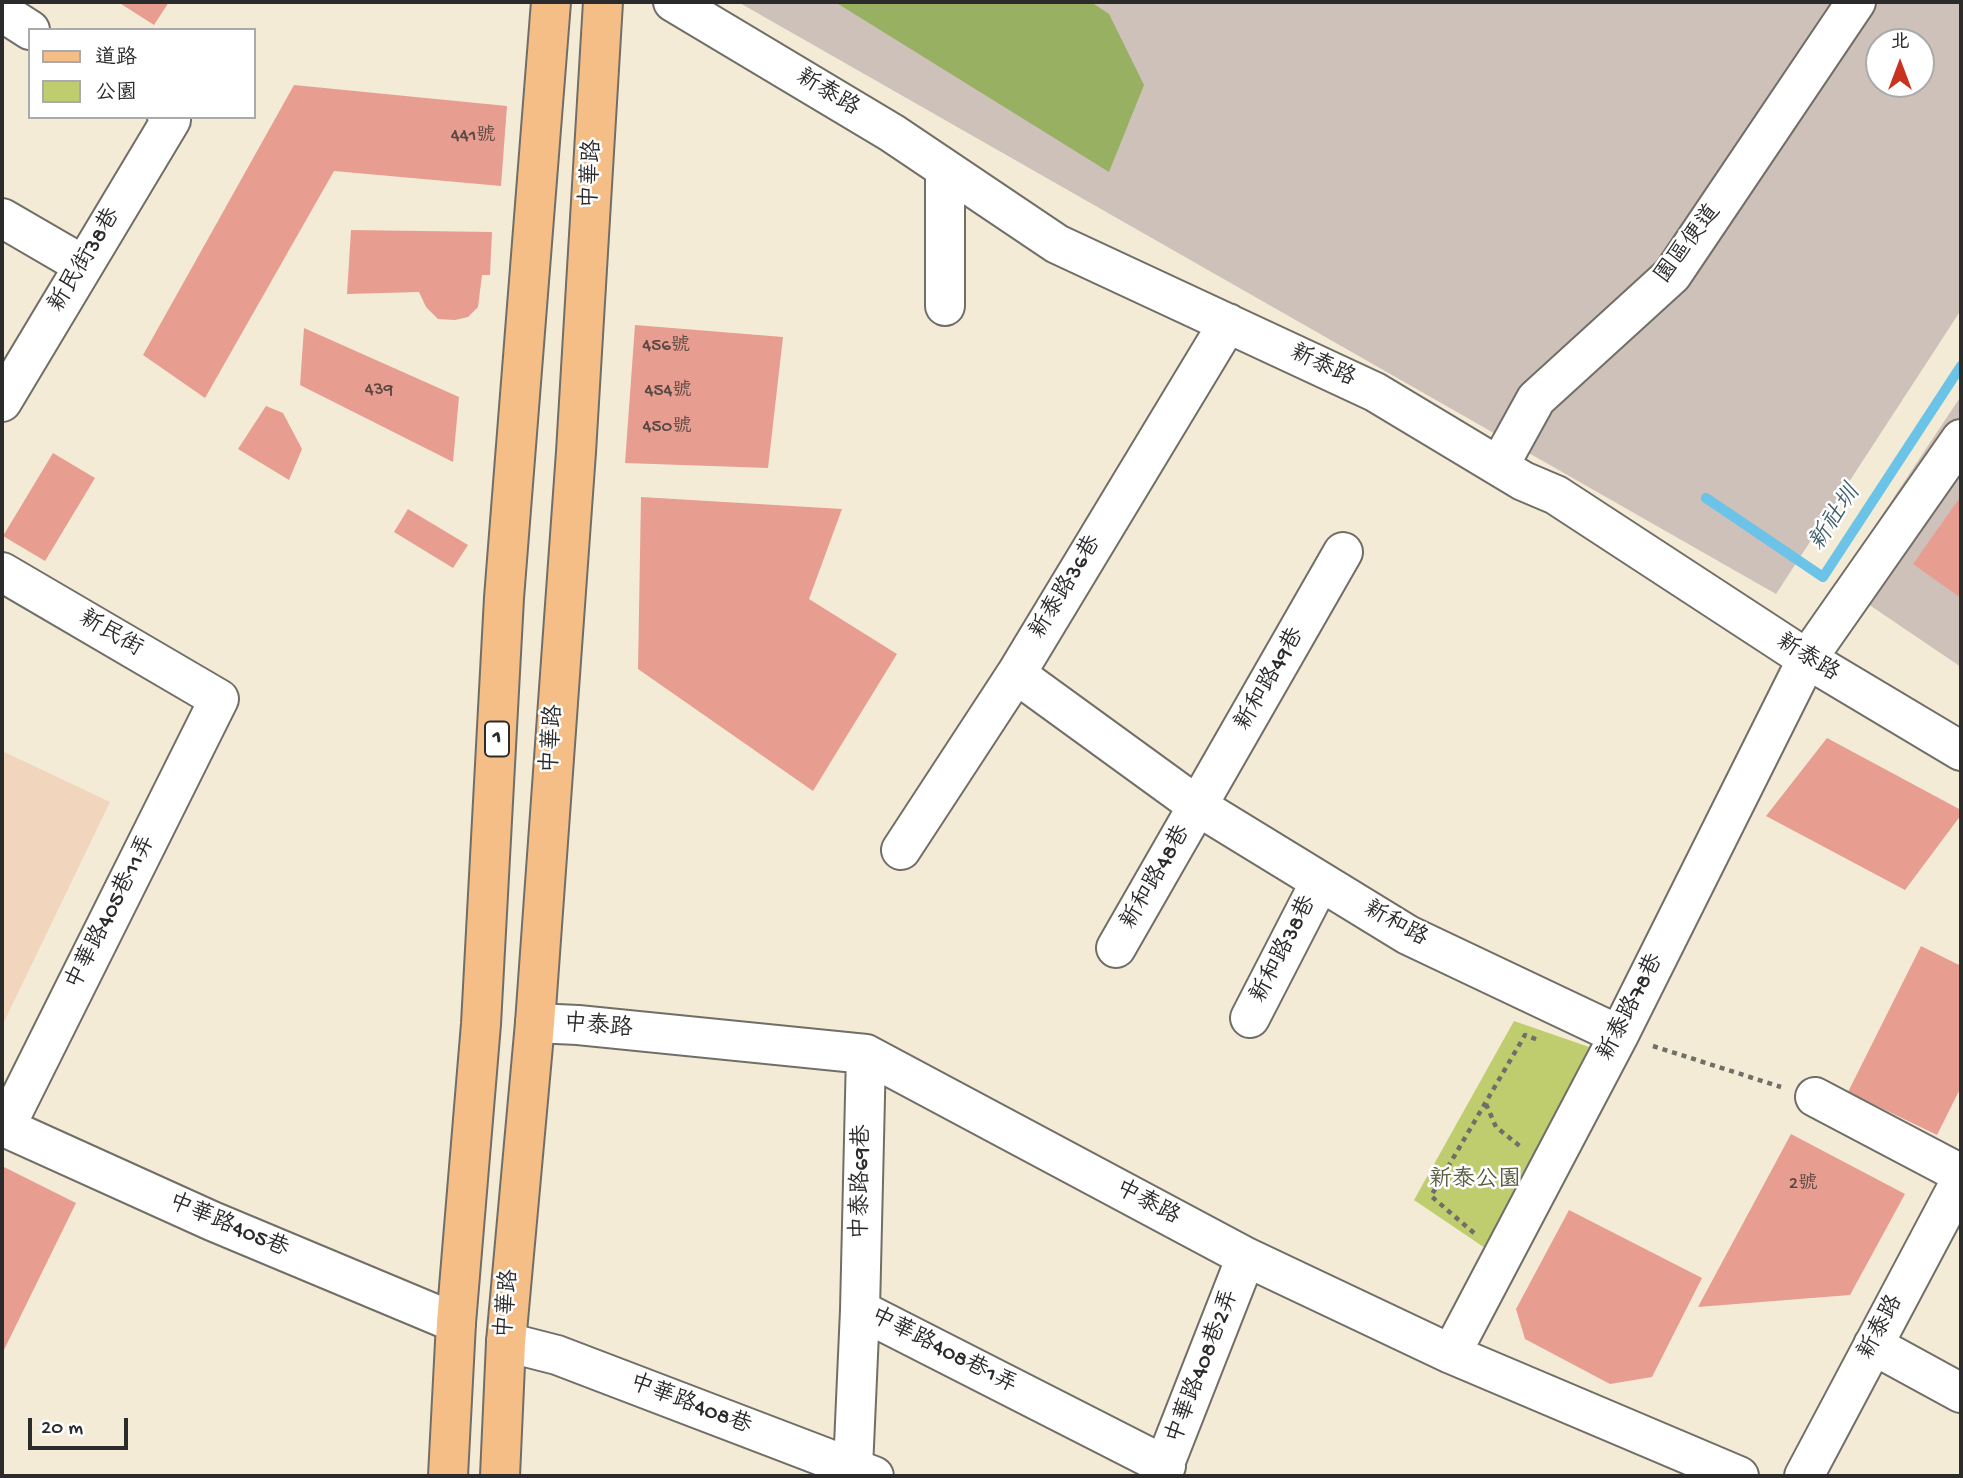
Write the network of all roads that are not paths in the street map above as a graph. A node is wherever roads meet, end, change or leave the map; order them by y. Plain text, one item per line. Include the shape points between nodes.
1 (551, 2) edge
2 (603, 2) edge
3 (673, 2) edge
4 (1856, 2) edge
5 (2, 12) edge
6 (28, 29) edge
7 (168, 119) edge
8 (945, 169) junction
9 (2, 218) edge
10 (83, 265) junction
11 (945, 306) dead end
12 (1228, 323) junction
13 (2, 402) edge
14 (1961, 439) edge
15 (1499, 466) junction
16 (1343, 552) dead end
17 (2, 572) edge
18 (1807, 659) junction
19 (1016, 674) junction
20 (219, 699) joint
21 (1961, 751) edge
22 (1199, 807) junction
23 (901, 850) dead end
24 (1320, 882) junction
25 (1116, 948) dead end
26 (1250, 1018) dead end
27 (535, 1023) junction
28 (1619, 1035) junction
29 (866, 1054) junction
30 (1815, 1097) road end
31 (4, 1127) edge
32 (1961, 1174) edge
33 (1961, 1180) edge
34 (1246, 1256) junction
35 (860, 1310) junction
36 (456, 1323) junction
37 (506, 1342) junction
38 (1873, 1345) junction
39 (1451, 1354) junction
40 (1961, 1393) edge
41 (1163, 1471) edge
42 (863, 1472) edge
43 (448, 1476) edge
44 (499, 1476) edge
45 (1739, 1476) edge
46 (1804, 1476) edge

1 - 36 main road, 1 via 504,598 481,1024
2 - 27 main road, 中華路
3 - 8 street, 新泰路
4 - 15 street, 園區便道 via 1672,275 1536,400
5 - 6 street
7 - 10 street, 新民街38巷
8 - 11 street
8 - 12 street, 新泰路 via 1057,244
9 - 10 street
10 - 13 street, 新民街38巷
12 - 15 street, 新泰路 via 1375,392
12 - 19 street, 新泰路36巷
14 - 18 street, 新泰路78巷
15 - 18 street, 新泰路 via 1556,495
16 - 22 street, 新和路49巷
17 - 20 street, 新民街
18 - 21 street, 新泰路
18 - 28 street, 新泰路78巷
19 - 22 street, 新和路
19 - 23 street, 新泰路36巷
20 - 31 street, 中華路405巷11弄
22 - 24 street, 新和路
22 - 25 street, 新和路48巷
24 - 26 street, 新和路38巷
24 - 28 street, 新和路 via 1408,935
27 - 29 street, 中泰路
27 - 37 main road, 中華路
28 - 39 street, 新泰路78巷
29 - 34 street, 中泰路
29 - 35 street, 中泰路69巷
30 - 32 street
31 - 36 street, 中華路405巷
33 - 38 street, 新泰路
34 - 39 street, 中泰路
34 - 41 street, 中華路408巷2弄
35 - 41 street, 中華路408巷1弄
35 - 42 street, 中華路408巷1弄
36 - 43 main road, 1
37 - 42 street, 中華路408巷 via 557,1355
37 - 44 main road, 中華路
38 - 40 street
38 - 46 street, 新泰路
39 - 45 street, 中泰路

